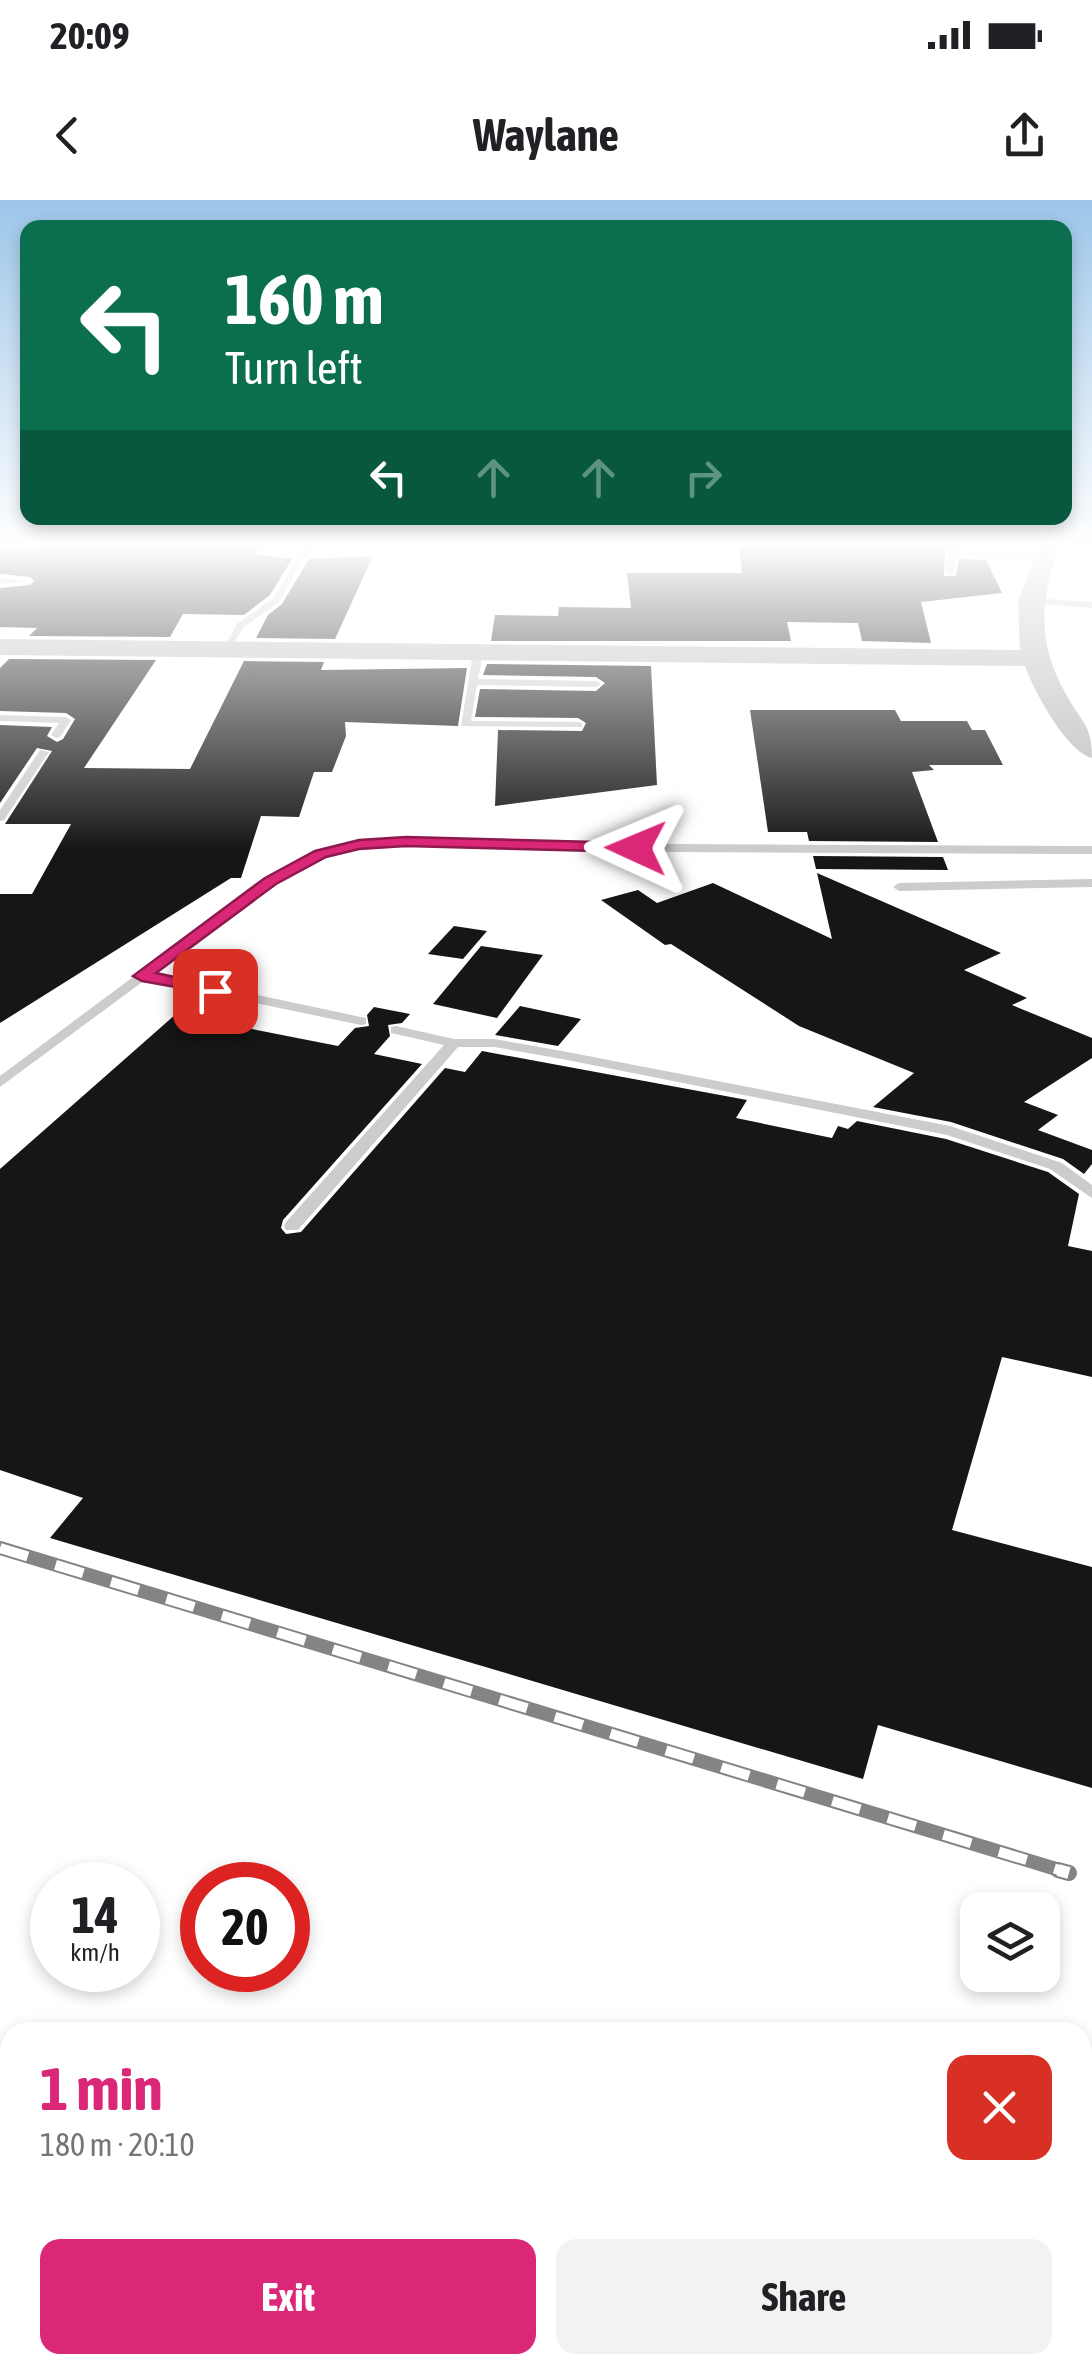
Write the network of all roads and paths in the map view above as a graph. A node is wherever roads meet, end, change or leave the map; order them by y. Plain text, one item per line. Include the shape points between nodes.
1 (227, 647) edge
2 (1031, 647) edge
3 (0, 648) edge
4 (225, 650) junction
5 (478, 652) junction
6 (1033, 658) junction
7 (472, 682) junction
8 (596, 684) dead end
9 (0, 718) edge
10 (578, 724) dead end
11 (56, 735) dead end
12 (1089, 743) edge
13 (44, 752) dead end
14 (0, 818) edge
15 (1092, 850) edge
16 (1092, 883) edge
17 (899, 887) dead end
18 (142, 976) junction
19 (361, 1021) dead end
20 (396, 1030) dead end
21 (454, 1042) junction
22 (0, 1083) edge
23 (1092, 1194) edge
24 (292, 1226) dead end

1 - 4 lane
2 - 6 street
3 - 4 street
4 - 5 street
5 - 6 street
5 - 7 lane
6 - 12 street
7 - 8 lane
7 - 10 lane via 465,724
9 - 11 lane via 66,720
13 - 14 lane
15 - 18 lane via 359,845 320,854 270,881
16 - 17 lane
18 - 19 lane
18 - 22 lane
20 - 21 lane
21 - 23 lane via 562,1055 950,1132 1056,1166
21 - 24 lane

